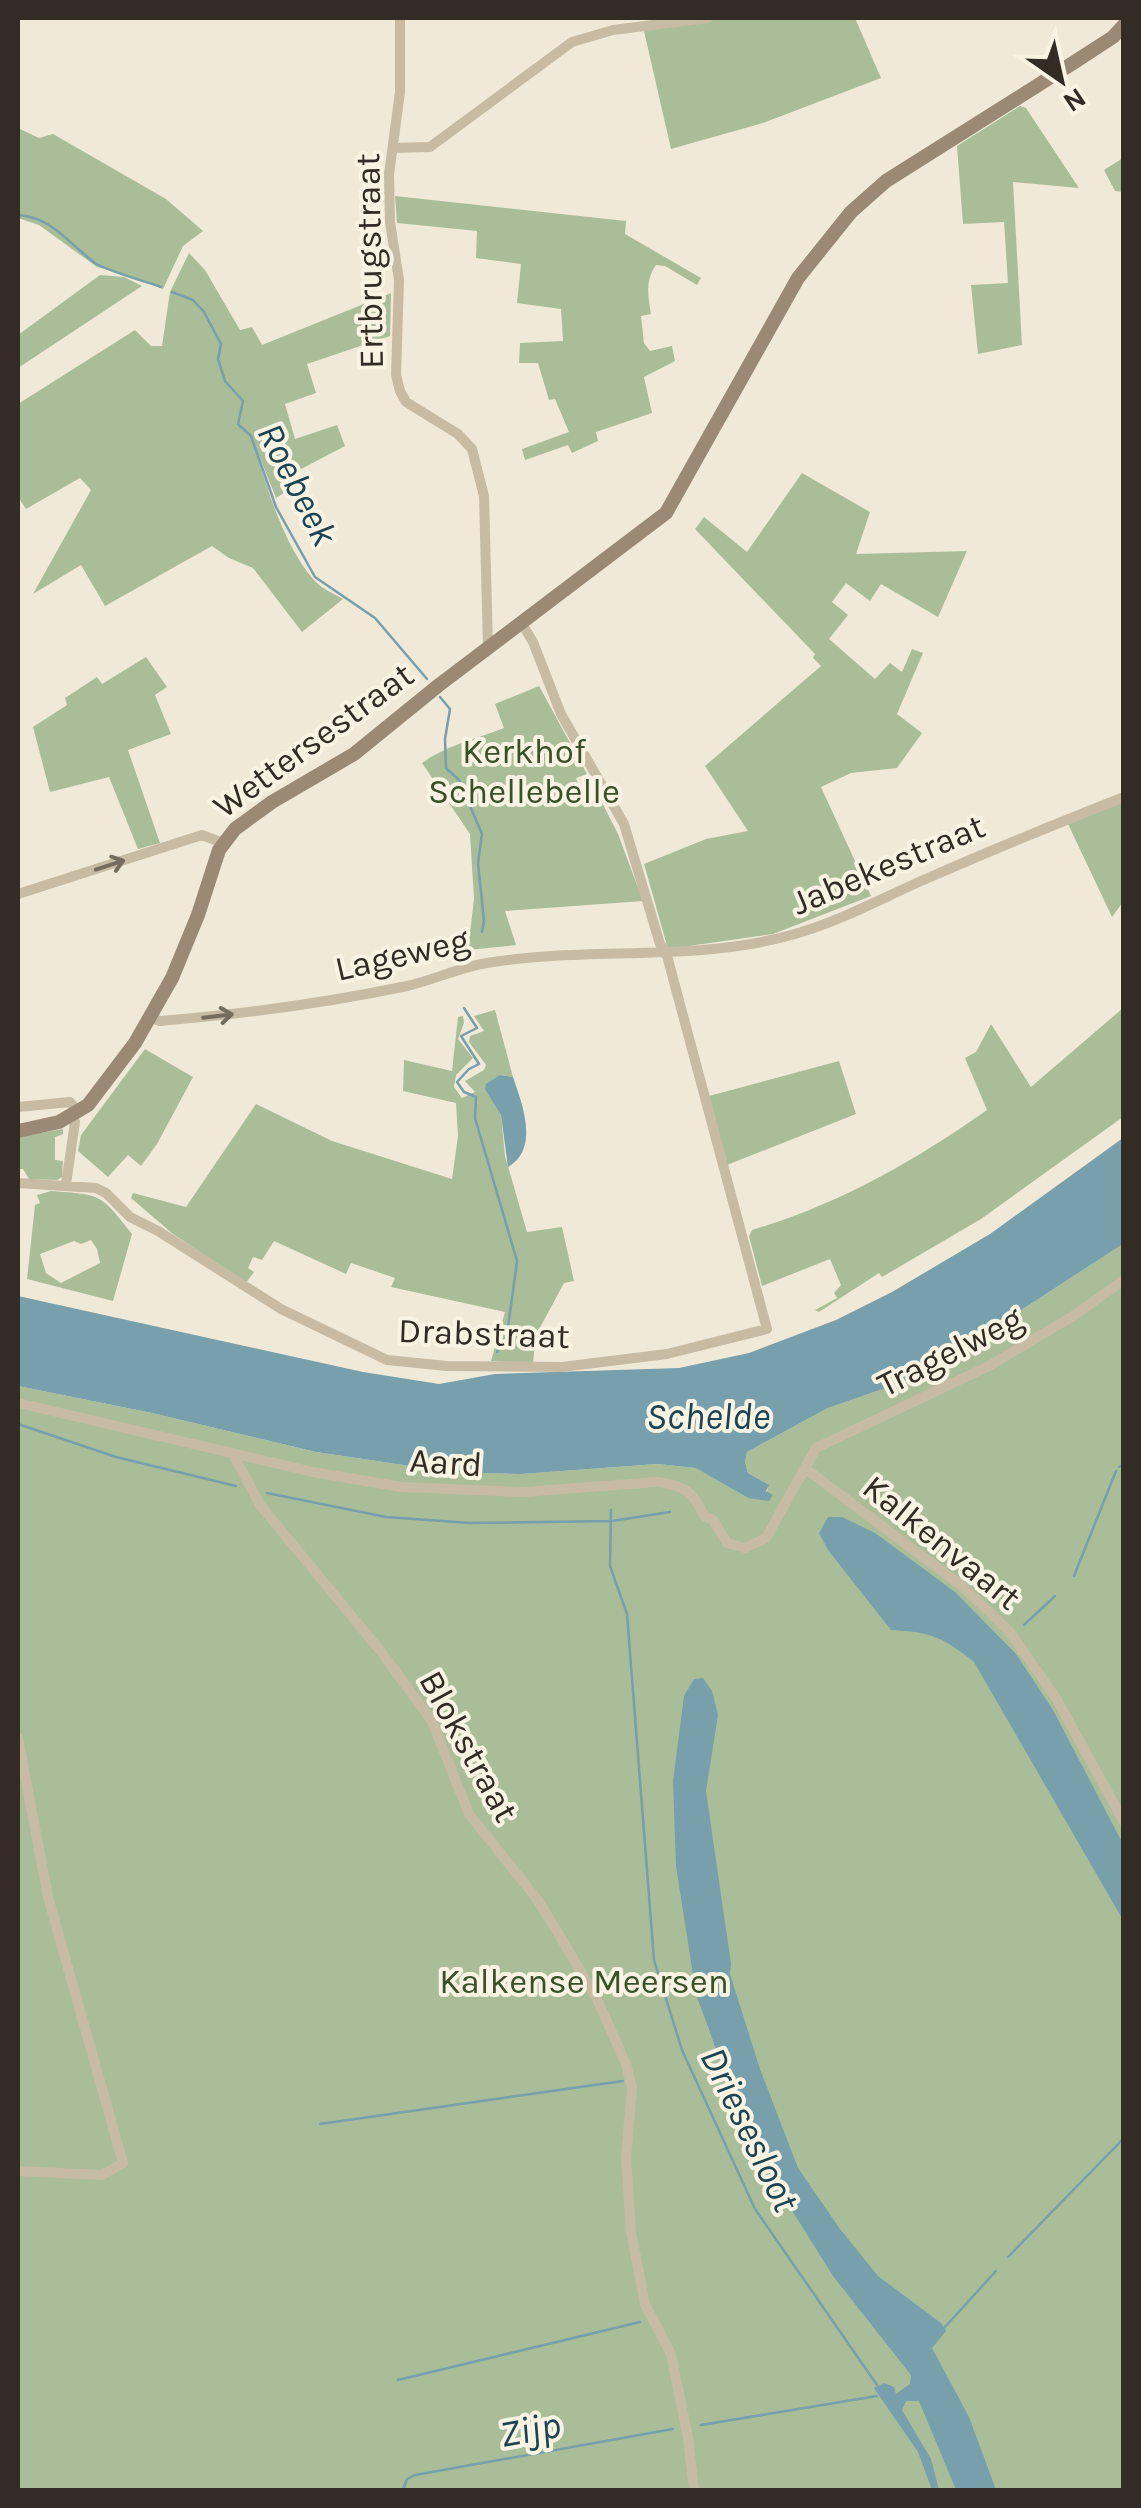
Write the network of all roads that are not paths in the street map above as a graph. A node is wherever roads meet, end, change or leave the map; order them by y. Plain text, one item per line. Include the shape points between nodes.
1 (400, 18) edge
2 (708, 18) edge
3 (1124, 25) edge
4 (393, 148) junction
5 (522, 622) junction
6 (488, 646) junction
7 (1124, 797) edge
8 (223, 843) junction
9 (18, 894) edge
10 (666, 952) junction
11 (152, 1018) junction
12 (18, 1107) edge
13 (76, 1114) junction
14 (18, 1131) edge
15 (18, 1183) edge
16 (66, 1184) junction
17 (1124, 1280) edge
18 (18, 1403) edge
19 (233, 1454) junction
20 (806, 1469) junction
21 (18, 1738) edge
22 (1124, 1822) edge
23 (18, 2170) edge
24 (694, 2490) edge

1 - 4 street, Ertbrugstraat
2 - 4 street via 572,42 434,145
3 - 5 main road, Wettersestraat via 886,181 851,212 798,278 666,513
4 - 6 street, Ertbrugstraat via 396,374 406,402 458,434 480,472
5 - 6 main road, Wettersestraat
5 - 10 street via 561,714 624,824
6 - 8 main road, Wettersestraat via 354,754 257,812
7 - 10 street, Jabekestraat via 796,934
9 -> 8 street via 205,834
8 - 11 main road, Wettersestraat
11 -> 10 street, Lageweg via 198,1018 403,987 484,963
10 - 16 street, Drabstraat via 766,1329 668,1354 562,1367 387,1360 280,1308 130,1218 96,1188
11 - 13 main road, Wettersestraat
12 - 13 street via 70,1102
13 - 14 main road
13 - 16 street
15 - 16 street, Drabstraat
17 - 20 street, Tragelweg via 988,1366 827,1441
18 - 19 street, Aard
19 - 20 street, Aard via 432,1490 678,1485 726,1543 745,1548 766,1538
19 - 24 street, Blokstraat via 260,1505 432,1721 469,1814 537,1899 597,1999 631,2075 630,2232 646,2304 671,2354
20 - 22 street, Kalkenvaart via 962,1586 1009,1631 1056,1698
21 - 23 street via 48,1897 123,2163 102,2175

